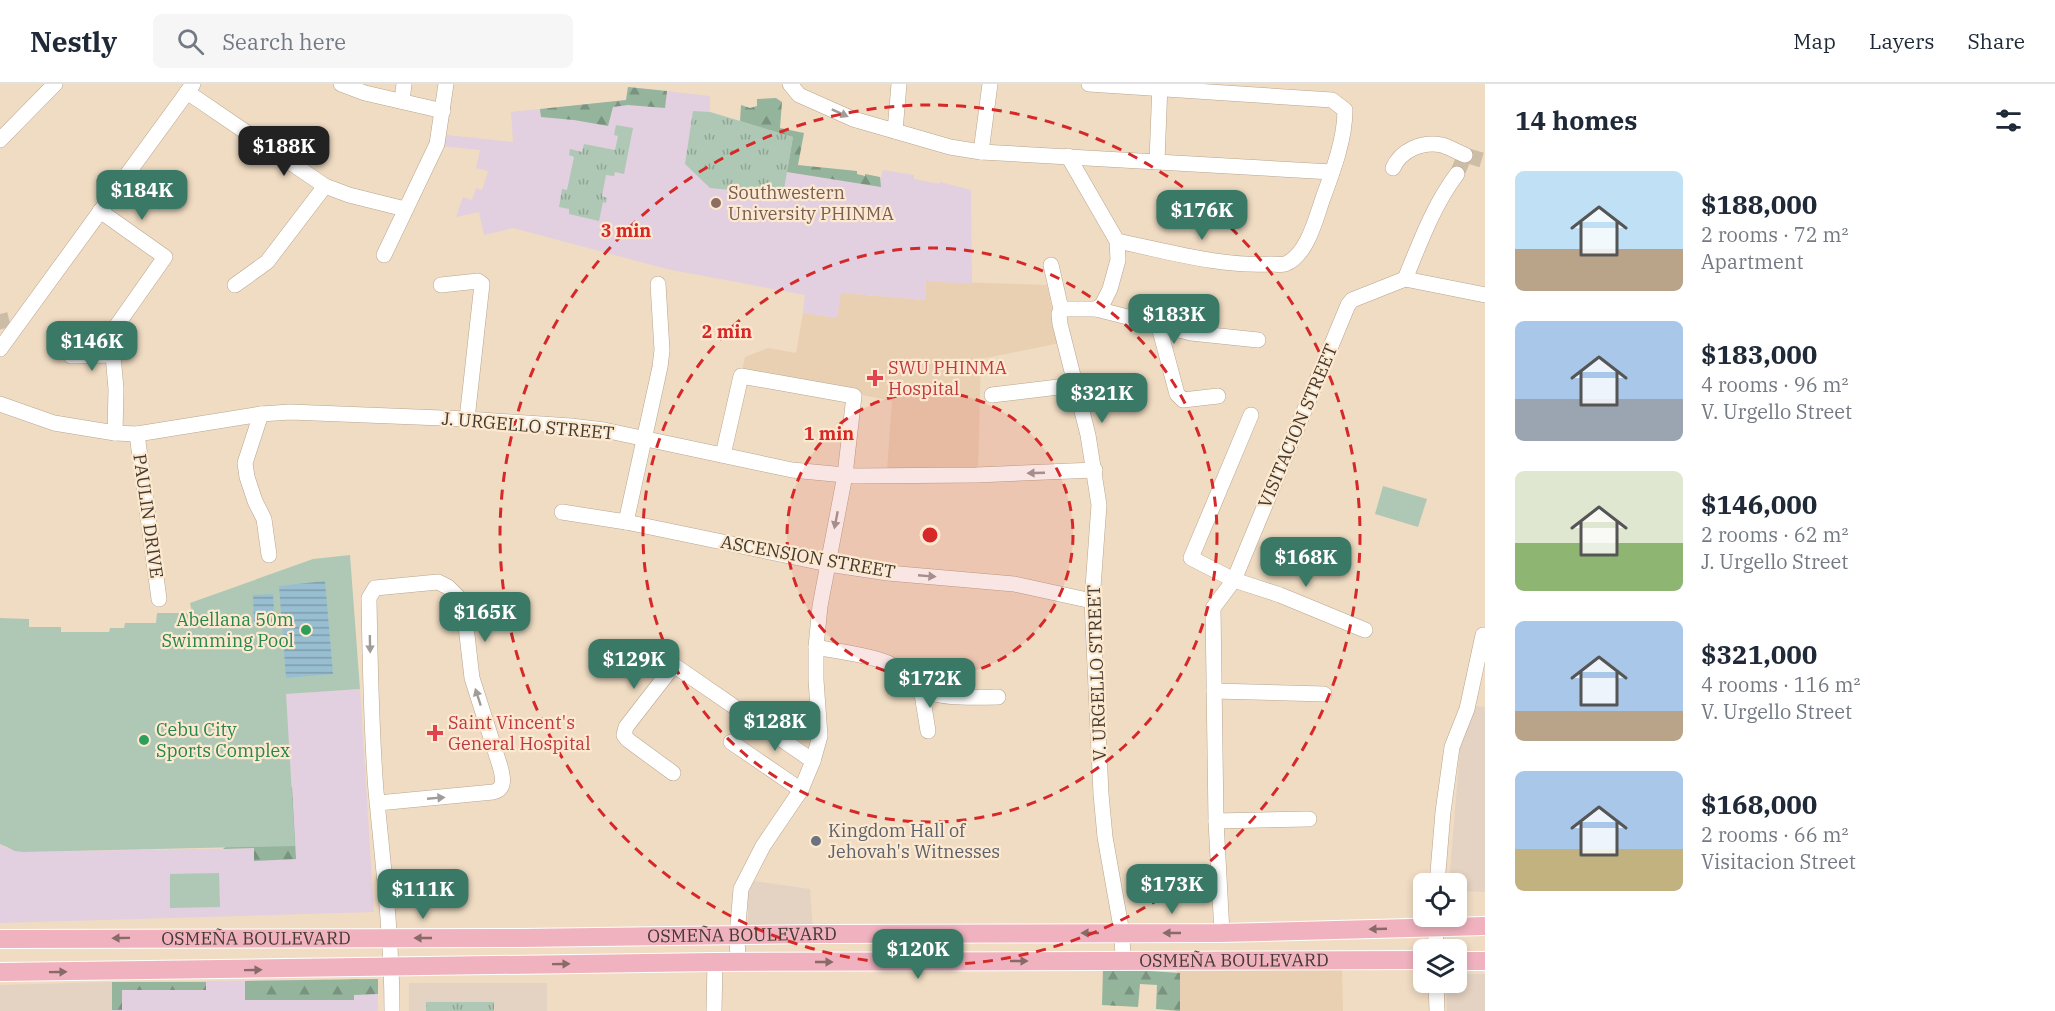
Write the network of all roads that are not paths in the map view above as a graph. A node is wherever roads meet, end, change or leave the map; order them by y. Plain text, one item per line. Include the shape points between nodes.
1 (55, 84) edge
2 (341, 84) edge
3 (404, 84) edge
4 (446, 84) edge
5 (790, 84) edge
6 (899, 84) edge
7 (990, 84) edge
8 (1089, 84) edge
9 (1160, 87) edge
10 (190, 88) edge
11 (402, 101) junction
12 (443, 111) junction
13 (896, 131) junction
14 (0, 141) edge
15 (981, 152) junction
16 (1465, 155) dead end
17 (1068, 156) junction
18 (1157, 161) junction
19 (1393, 168) dead end
20 (1332, 172) junction
21 (1457, 174) tunnel mouth
22 (325, 186) junction
23 (405, 209) junction
24 (100, 210) junction
25 (1117, 241) junction
26 (384, 255) dead end
27 (1051, 265) dead end
28 (1405, 279) junction
29 (658, 284) dead end
30 (235, 285) dead end
31 (441, 285) dead end
32 (1485, 295) edge
33 (1061, 309) junction
34 (1096, 309) junction
35 (1158, 323) junction
36 (115, 328) dead end
37 (1258, 340) dead end
38 (0, 349) edge
39 (71, 356) dead end
40 (1075, 385) junction
41 (992, 395) dead end
42 (1218, 396) dead end
43 (0, 404) edge
44 (261, 414) junction
45 (1251, 415) dead end
46 (467, 419) junction
47 (115, 433) junction
48 (137, 434) junction
49 (644, 438) junction
50 (723, 455) junction
51 (1095, 470) junction
52 (845, 475) junction
53 (562, 512) dead end
54 (626, 522) junction
55 (269, 555) dead end
56 (828, 564) junction
57 (1234, 580) junction
58 (159, 598) dead end
59 (1092, 601) junction
60 (1365, 630) dead end
61 (1483, 635) dead end
62 (816, 646) junction
63 (921, 688) junction
64 (1214, 691) junction
65 (1324, 694) dead end
66 (998, 697) dead end
67 (928, 731) dead end
68 (731, 742) dead end
69 (813, 761) junction
70 (673, 773) dead end
71 (801, 790) junction
72 (378, 803) junction
73 (1310, 819) dead end
74 (1216, 821) junction
75 (1438, 873) edge
76 (1413, 923) edge
77 (1467, 925) edge
78 (1485, 926) edge
79 (1122, 933) junction
80 (1222, 933) junction
81 (737, 936) junction
82 (388, 938) junction
83 (0, 939) edge
84 (1413, 960) edge
85 (1123, 961) junction
86 (1467, 961) edge
87 (1485, 961) edge
88 (715, 962) junction
89 (738, 962) junction
90 (392, 967) junction
91 (0, 972) edge
92 (1436, 993) edge
93 (392, 1011) edge
94 (714, 1011) edge
95 (1437, 1011) edge

1 - 14 street
2 - 11 street
3 - 11 street
4 - 12 street
5 -> 13 street via 799,95 853,119
6 - 13 street
7 - 15 street
8 - 9 street
9 - 18 street
9 - 20 street via 1332,100 1345,110
10 - 22 street
10 - 24 street
11 - 12 street
12 - 23 street via 437,144
13 - 15 street
15 - 17 street
16 - 19 street via 1443,146 1425,145 1403,154
17 - 18 street
17 - 25 street
18 - 20 street
20 - 25 street via 1308,240 1285,264 1224,262
21 - 28 street via 1434,209
22 - 23 street
22 - 30 street via 267,262
23 - 26 street
24 - 36 street via 165,257
24 - 38 street
25 - 34 street via 1118,260 1110,289
27 - 33 street, V. URGELLO STREET
28 - 32 street
28 - 57 street, VISITACION STREET via 1348,305
29 - 49 street via 662,350
31 - 46 street via 478,281 482,284
33 - 34 street
33 - 40 street, V. URGELLO STREET via 1060,324
34 - 35 street
35 - 37 street via 1191,333
35 - 42 street via 1177,394 1183,400
39 - 47 street via 112,355
40 - 41 street
40 - 51 street, V. URGELLO STREET
43 - 47 street, J. URGELLO STREET via 54,423
44 - 46 street, J. URGELLO STREET
44 - 48 street, J. URGELLO STREET
44 - 55 street via 245,464 264,519
45 - 57 street via 1191,558
46 - 49 street, J. URGELLO STREET via 571,426
47 - 48 street, J. URGELLO STREET
48 - 58 street, PAULIN DRIVE
49 - 50 street, J. URGELLO STREET
49 - 54 street
50 - 52 street, J. URGELLO STREET via 792,470
50 - 52 street via 741,376 854,396
51 -> 52 street, J. URGELLO STREET
51 - 59 street, V. URGELLO STREET via 1099,504
52 -> 56 street
53 - 54 street, ASCENSION STREET
54 - 56 street, ASCENSION STREET
56 -> 59 street, ASCENSION STREET via 1014,584
56 - 62 street
57 - 60 street
57 - 64 street, VISITACION STREET via 1213,608
59 - 79 street, V. URGELLO STREET via 1101,794
61 - 75 street via 1467,708 1452,747
62 - 63 street via 886,662 906,673
62 - 69 street via 820,736
63 - 66 street via 948,695
63 - 67 street
64 - 65 street
64 - 74 street, VISITACION STREET
68 - 71 street
69 - 70 street via 675,666 626,727 624,735
69 - 71 street
71 - 81 street via 763,846 741,889
72 -> 72 street via 493,792 503,785 472,678 465,609 448,586 438,582 375,588 369,598
72 - 82 street
73 - 74 street
74 - 80 street, VISITACION STREET
76 -> 80 main road, OSMEÑA BOULEVARD
77 - 78 main road, OSMEÑA BOULEVARD
80 -> 79 main road, OSMEÑA BOULEVARD
79 -> 81 main road, OSMEÑA BOULEVARD
79 - 85 street, V. URGELLO STREET
81 -> 82 main road, OSMEÑA BOULEVARD
81 - 89 street
82 -> 83 main road, OSMEÑA BOULEVARD
82 - 90 street
84 - 85 main road, OSMEÑA BOULEVARD
89 -> 85 main road, OSMEÑA BOULEVARD
86 - 87 main road
88 - 89 main road, OSMEÑA BOULEVARD
90 -> 88 main road, OSMEÑA BOULEVARD
88 - 94 street
91 -> 90 main road, OSMEÑA BOULEVARD
90 - 93 street
92 - 95 street

